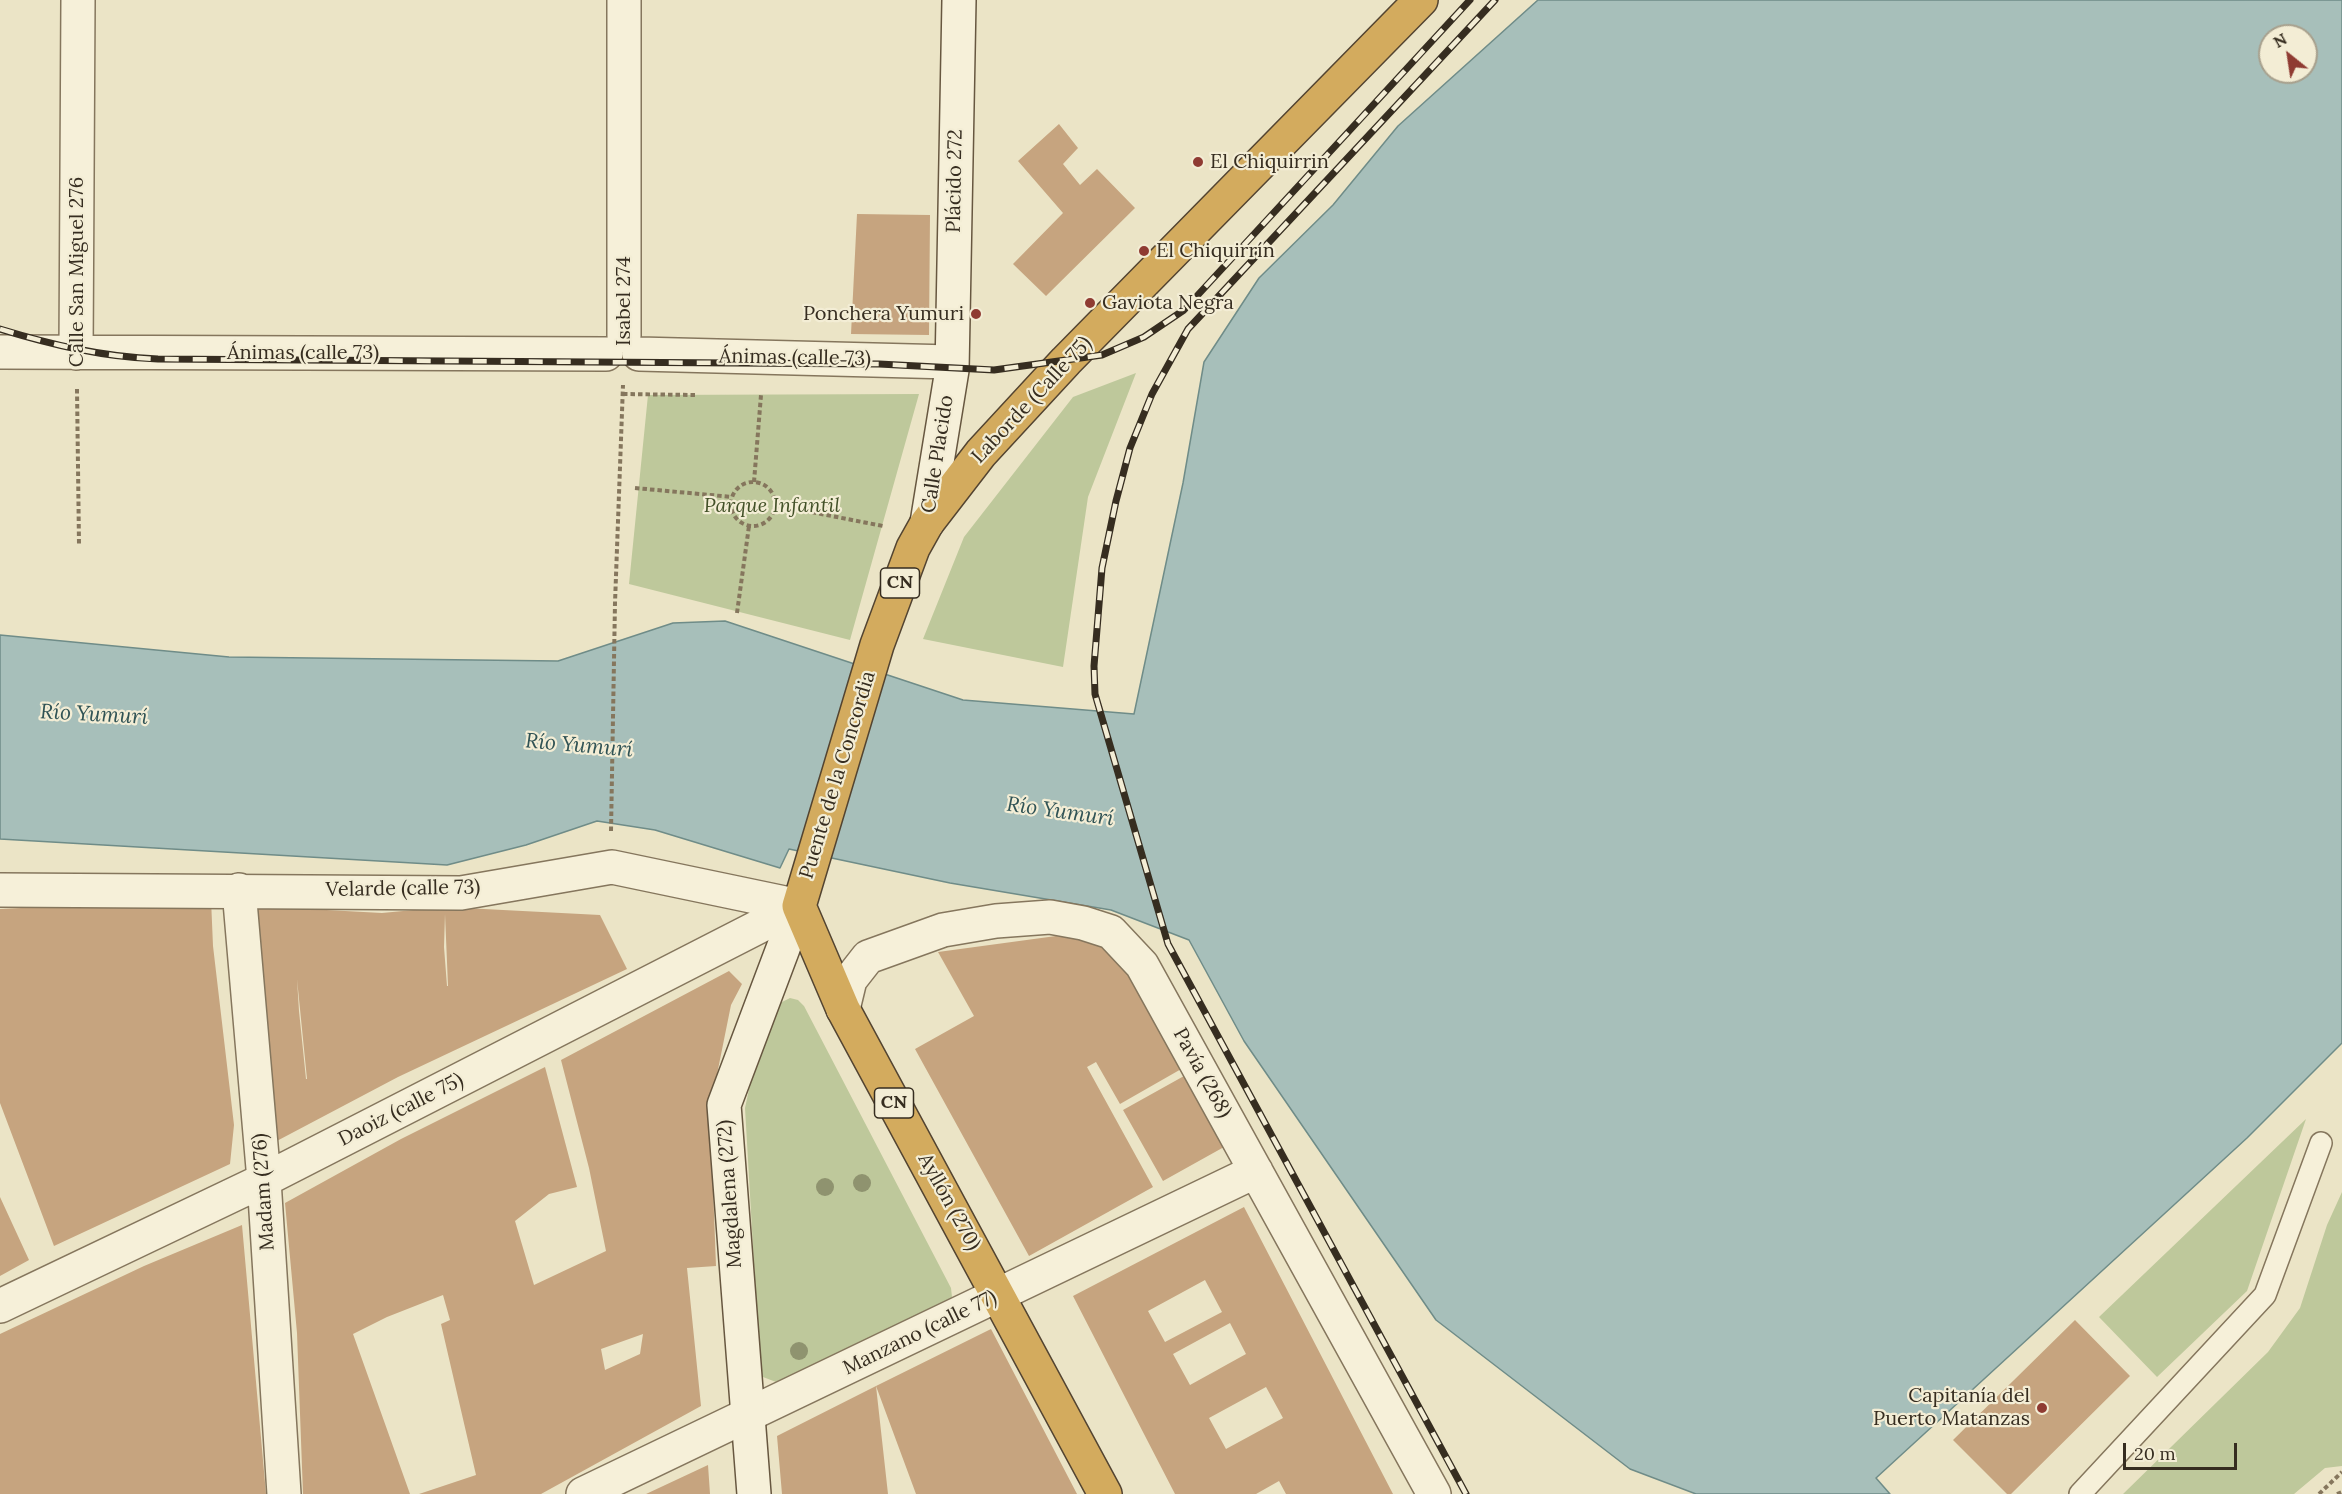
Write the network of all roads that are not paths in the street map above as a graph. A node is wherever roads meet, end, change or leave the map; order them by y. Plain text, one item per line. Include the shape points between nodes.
1 (78, 0) edge
2 (624, 0) edge
3 (958, 0) edge
4 (1421, 0) edge
5 (623, 348) junction
6 (0, 352) edge
7 (76, 352) junction
8 (951, 362) junction
9 (924, 528) junction
10 (878, 645) joint
11 (0, 890) edge
12 (239, 890) junction
13 (802, 896) junction
14 (843, 1009) junction
15 (2321, 1143) dead end
16 (1256, 1171) junction
17 (264, 1180) junction
18 (999, 1295) junction
19 (0, 1306) edge
20 (748, 1416) junction
21 (284, 1494) edge
22 (584, 1494) edge
23 (754, 1494) edge
24 (1105, 1494) edge
25 (1434, 1494) edge
26 (2080, 1494) edge

1 - 7 street, Calle San Miguel 276
2 - 5 street, Isabel 274
3 - 8 street, Plácido 272
4 - 9 highway, Laborde (Calle 75) / CN via 1066,361 981,453
5 - 7 street, Ánimas (calle 73)
5 - 8 street, Ánimas (calle 73)
6 - 7 street, Ánimas (calle 73)
8 - 9 street, Calle Placido
9 - 10 highway, Calle Placido / CN
10 - 13 highway, Puente de la Concordia / CN
11 - 12 street, Velarde (calle 73)
12 - 13 street, Velarde (calle 73) via 461,893 612,867
12 - 17 street, Madam (276)
13 - 14 highway, Ayllón (270) / CN
13 - 17 street, Daoiz (calle 75)
13 - 20 street, Magdalena (272) via 724,1105
14 - 16 street, Pavía (268) via 850,980 868,957 943,930 1050,917 1111,932 1142,964
14 - 18 highway, Ayllón (270) / CN
15 - 26 lane via 2265,1295
16 - 18 street, Manzano (calle 77)
16 - 25 street, Pavía (268)
17 - 19 street, Daoiz (calle 75)
17 - 21 street, Madam (276)
18 - 20 street, Manzano (calle 77)
18 - 24 highway, Ayllón (270) / CN
20 - 22 street, Manzano (calle 77)
20 - 23 street, Magdalena (272)

